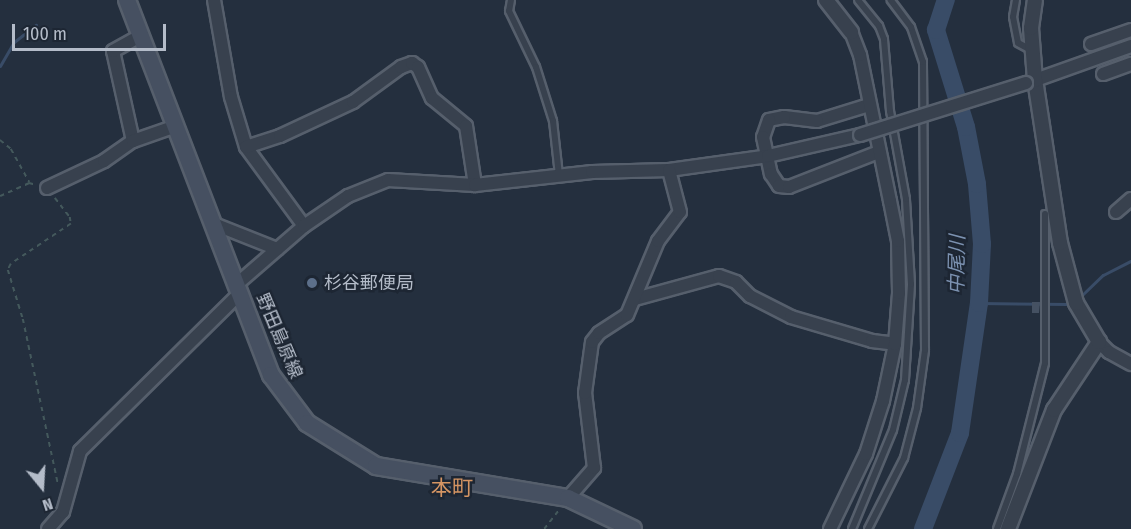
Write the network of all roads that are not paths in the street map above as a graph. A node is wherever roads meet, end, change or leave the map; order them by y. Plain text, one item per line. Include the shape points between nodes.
1 (128, 0) edge
2 (214, 0) edge
3 (511, 0) edge
4 (826, 0) edge
5 (858, 0) edge
6 (891, 0) edge
7 (1016, 0) edge
8 (1035, 0) edge
9 (1131, 30) edge
10 (851, 32) joint
11 (141, 35) junction
12 (1090, 44) dead end
13 (1131, 46) edge
14 (1033, 51) junction
15 (1131, 64) edge
16 (1103, 74) dead end
17 (1031, 81) junction
18 (869, 105) junction
19 (176, 126) junction
20 (133, 141) junction
21 (246, 147) junction
22 (879, 152) junction
23 (768, 156) junction
24 (669, 170) junction
25 (559, 175) junction
26 (475, 185) junction
27 (47, 188) road end
28 (1131, 198) edge
29 (1116, 212) dead end
30 (1045, 214) dead end
31 (214, 224) junction
32 (304, 226) junction
33 (277, 249) junction
34 (238, 288) junction
35 (635, 299) junction
36 (1099, 342) junction
37 (895, 344) junction
38 (1131, 364) edge
39 (568, 498) junction
40 (48, 529) edge
41 (633, 529) edge
42 (830, 529) edge
43 (852, 529) edge
44 (867, 529) edge
45 (998, 529) edge
46 (1008, 529) edge

1 - 11 main road, 野田島原線
2 - 21 street via 231,97
3 - 25 lane via 508,11 536,67 553,121
4 - 10 street
5 - 43 lane via 879,26 884,39 890,111 906,199 911,284 905,380 893,430
6 - 44 lane via 911,27 922,62 925,350 917,408 904,458
7 - 14 lane via 1013,17 1018,43
8 - 14 street
9 - 12 street
10 - 18 street via 860,55
11 - 19 main road, 野田島原線
11 - 20 street via 114,51
13 - 17 street
14 - 17 street
15 - 16 street
17 - 23 street, bridge via 860,135
17 - 36 street via 1064,267 1076,303
18 - 22 street
18 - 23 street via 817,121 784,117 769,120 763,130
19 - 20 street
19 - 31 main road, 野田島原線
20 - 27 street via 105,161
21 - 26 street via 280,136 353,102 412,63 418,67 432,98 466,126
21 - 32 street
22 - 23 street via 789,187 775,183
22 - 37 street via 898,241
23 - 24 street
24 - 25 street
24 - 35 street via 680,212 658,241
25 - 26 street
26 - 32 street via 382,182 348,196
28 - 29 street
30 - 45 lane via 1046,302 1040,388
31 - 33 street
31 - 34 main road, 野田島原線
32 - 33 street
33 - 34 street
34 - 39 main road, 野田島原線 via 271,375 284,397 307,423 344,448 376,466 410,474
34 - 40 street via 80,452 67,501
35 - 37 street via 719,276 736,282 750,296 791,317
35 - 39 street via 627,315 598,333 592,342 585,393 594,468
36 - 38 street
36 - 46 street via 1054,410
37 - 42 street via 866,454
39 - 41 main road, 野田島原線

